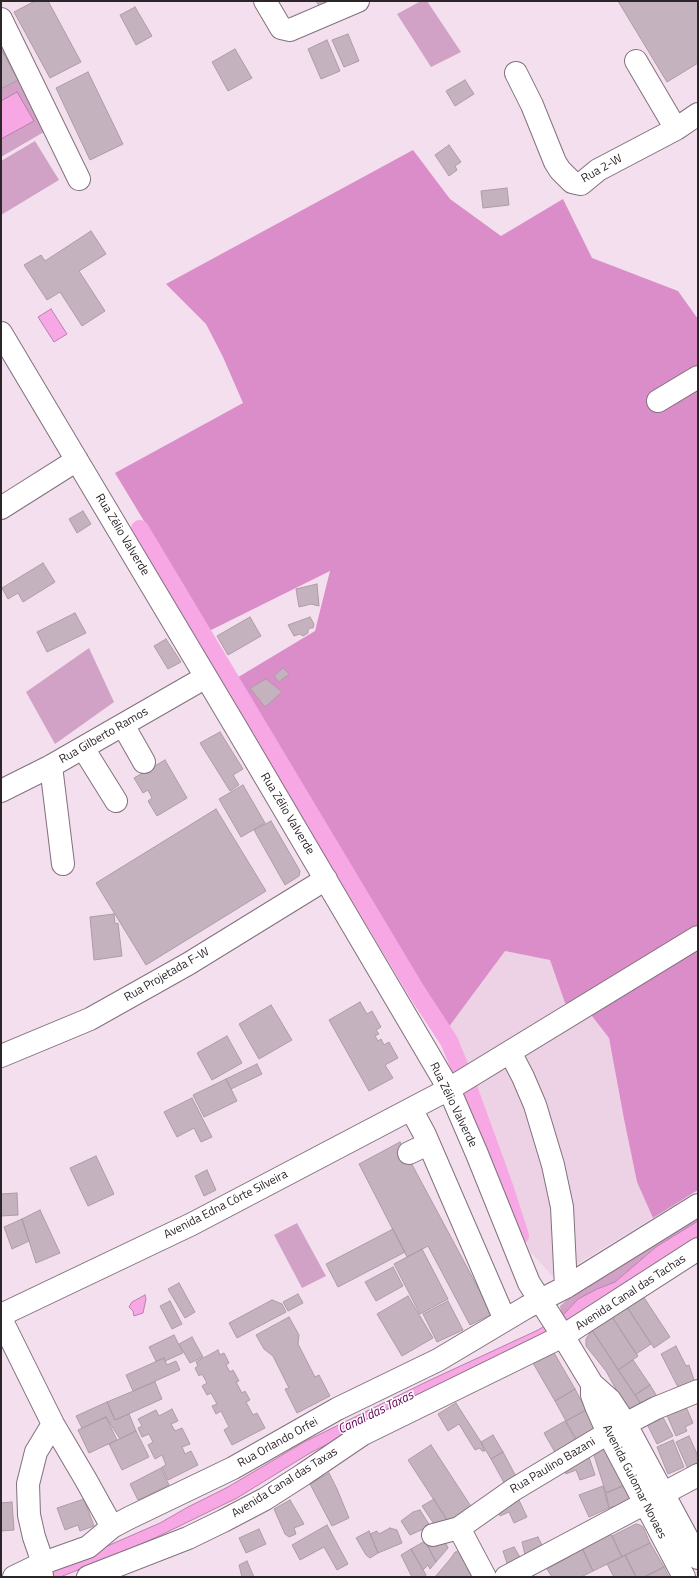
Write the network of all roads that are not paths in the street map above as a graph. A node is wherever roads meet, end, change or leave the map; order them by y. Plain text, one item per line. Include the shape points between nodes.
1 (265, 1) edge
2 (358, 1) edge
3 (1, 19) edge
4 (636, 61) dead end
5 (516, 73) dead end
6 (698, 114) edge
7 (676, 129) junction
8 (79, 179) dead end
9 (1, 333) edge
10 (698, 377) edge
11 (658, 401) dead end
12 (77, 460) junction
13 (1, 508) edge
14 (206, 677) junction
15 (123, 725) junction
16 (83, 748) junction
17 (144, 762) dead end
18 (51, 766) junction
19 (1, 791) edge
20 (116, 801) dead end
21 (63, 864) dead end
22 (326, 880) junction
23 (698, 936) edge
24 (510, 1052) junction
25 (1, 1056) edge
26 (449, 1089) junction
27 (410, 1109) junction
28 (428, 1144) junction
29 (409, 1153) dead end
30 (698, 1205) edge
31 (698, 1250) edge
32 (566, 1287) junction
33 (542, 1304) junction
34 (1, 1315) edge
35 (1, 1319) edge
36 (505, 1320) junction
37 (562, 1333) junction
38 (698, 1391) edge
39 (53, 1424) junction
40 (617, 1428) junction
41 (698, 1475) edge
42 (654, 1499) junction
43 (112, 1527) junction
44 (459, 1528) junction
45 (433, 1535) dead end
46 (698, 1558) edge
47 (42, 1571) edge
48 (14, 1577) edge
49 (88, 1577) edge
50 (485, 1577) edge
51 (506, 1577) edge
52 (684, 1577) edge

1 - 2 street via 281,28 290,30
3 - 8 street
4 - 7 street
5 - 7 street, Rua 2-W via 555,162 572,182 581,184 598,170
6 - 7 street, Rua 2-W
9 - 12 street, Rua Zélio Valverde
10 - 11 street
12 - 13 street
12 - 14 street, Rua Zélio Valverde
14 - 15 street, Rua Gilberto Ramos
14 - 22 street, Rua Zélio Valverde
15 - 16 street, Rua Gilberto Ramos
15 - 17 street
16 - 18 street, Rua Gilberto Ramos
16 - 20 street
18 - 19 street, Rua Gilberto Ramos
18 - 21 street
22 - 25 street, Rua Projetada F-W via 188,964 90,1019
22 - 26 street, Rua Zélio Valverde
23 - 24 street, Avenida Edna Côrte Silveira
24 - 26 street, Avenida Edna Côrte Silveira
24 - 32 street via 535,1105 554,1165 562,1207
26 - 27 street, Avenida Edna Côrte Silveira
26 - 33 street, Rua Zélio Valverde via 521,1266
27 - 28 street
27 - 34 street, Avenida Edna Côrte Silveira via 192,1224
28 - 29 street
28 - 36 street
30 - 32 street, Rua Orlando Orfei
31 - 37 street, Avenida Canal das Tachas
32 - 33 street, Rua Orlando Orfei
33 - 36 street, Rua Orlando Orfei
33 - 37 street, Avenida Guiomar Novaes
35 - 39 street
36 - 43 street, Rua Orlando Orfei via 438,1360 337,1409 233,1468
37 - 40 street, Avenida Guiomar Novaes via 592,1384 596,1406
37 - 49 street, Avenida Canal das Taxas via 363,1434 304,1474 223,1521 188,1538
38 - 40 street, Rua Paulino Bazani via 667,1402
39 - 43 street
39 - 47 street via 36,1452 28,1484 29,1515
40 - 42 street, Avenida Guiomar Novaes
40 - 44 street, Rua Paulino Bazani via 513,1490
41 - 42 street
42 - 46 street, Avenida Guiomar Novaes
42 - 51 street
42 - 52 street, Avenida Guiomar Novaes
43 - 47 street, Rua Orlando Orfei via 88,1546
44 - 45 street, Rua Paulino Bazani
44 - 50 street
47 - 48 street, Rua Orlando Orfei

